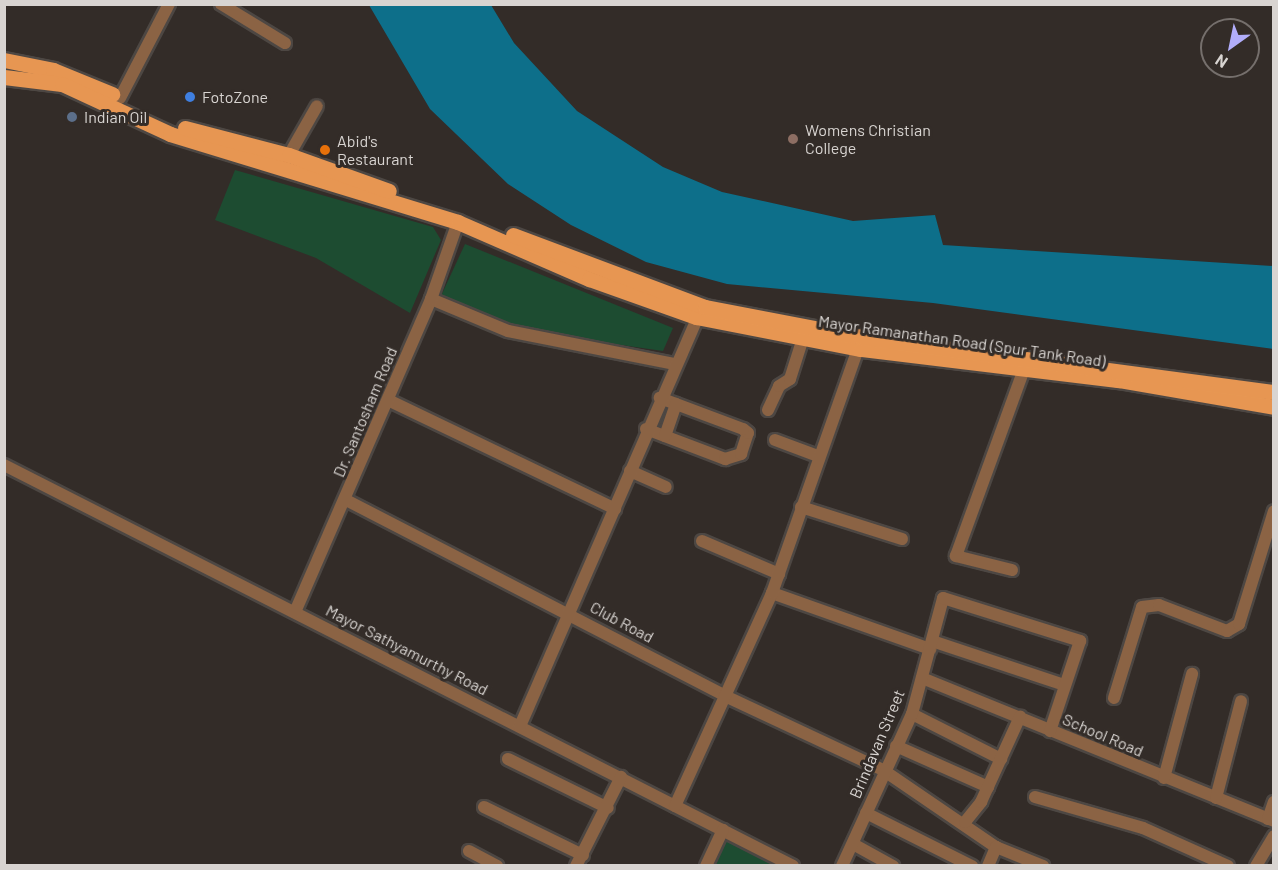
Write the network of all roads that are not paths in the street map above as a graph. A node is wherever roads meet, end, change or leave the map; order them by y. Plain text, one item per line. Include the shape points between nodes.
1 (169, 4) edge
2 (221, 4) edge
3 (285, 43) dead end
4 (4, 60) edge
5 (4, 77) edge
6 (120, 98) junction
7 (317, 106) dead end
8 (289, 155) junction
9 (458, 222) junction
10 (431, 299) junction
11 (701, 312) junction
12 (803, 338) junction
13 (861, 343) junction
14 (674, 364) junction
15 (1024, 369) junction
16 (1274, 392) edge
17 (660, 398) junction
18 (388, 400) junction
19 (676, 404) junction
20 (1274, 407) edge
21 (768, 410) dead end
22 (646, 429) junction
23 (665, 436) junction
24 (775, 440) dead end
25 (818, 456) junction
26 (4, 465) edge
27 (630, 471) junction
28 (666, 487) dead end
29 (346, 500) junction
30 (801, 507) junction
31 (615, 509) junction
32 (1274, 511) edge
33 (902, 539) dead end
34 (702, 541) dead end
35 (1012, 570) dead end
36 (779, 574) junction
37 (772, 593) junction
38 (295, 612) junction
39 (570, 613) junction
40 (931, 645) junction
41 (1192, 674) dead end
42 (921, 678) junction
43 (1064, 686) junction
44 (723, 695) junction
45 (1114, 698) dead end
46 (1241, 701) dead end
47 (912, 714) junction
48 (1020, 717) junction
49 (520, 726) junction
50 (1050, 731) junction
51 (896, 746) junction
52 (508, 759) dead end
53 (1001, 759) junction
54 (883, 770) junction
55 (621, 777) junction
56 (1164, 778) junction
57 (988, 788) junction
58 (1035, 797) dead end
59 (1216, 798) junction
60 (1274, 802) edge
61 (675, 806) junction
62 (484, 807) dead end
63 (608, 808) junction
64 (866, 813) junction
65 (1271, 820) edge
66 (965, 822) junction
67 (723, 830) junction
68 (1274, 836) edge
69 (852, 844) junction
70 (996, 847) junction
71 (469, 850) dead end
72 (583, 855) junction
73 (497, 866) edge
74 (576, 866) edge
75 (706, 866) edge
76 (793, 866) edge
77 (842, 866) edge
78 (893, 866) edge
79 (972, 866) edge
80 (988, 866) edge
81 (1043, 866) edge
82 (1228, 866) edge
83 (1256, 866) edge

1 - 6 street
2 - 3 street
4 - 6 main road, Mayor Ramanathan Road (Spur Tank Road) via 53,70
5 - 9 main road, Mayor Ramanathan Road (Spur Tank Road) via 62,84 170,134
6 - 8 main road, Mayor Ramanathan Road (Spur Tank Road) via 170,124
7 - 8 street
8 - 11 main road, Mayor Ramanathan Road (Spur Tank Road)
9 - 10 street, Dr. Santosham Road
9 - 11 main road, Mayor Ramanathan Road (Spur Tank Road) via 589,279
10 - 14 street via 508,331
10 - 18 street, Dr. Santosham Road
11 - 12 main road, Mayor Ramanathan Road (Spur Tank Road)
11 - 13 main road, Mayor Ramanathan Road (Spur Tank Road)
11 - 14 street
12 - 13 main road, Mayor Ramanathan Road (Spur Tank Road)
12 - 21 street via 790,379 779,386
13 - 15 main road, Mayor Ramanathan Road (Spur Tank Road)
13 - 16 main road, Mayor Ramanathan Road (Spur Tank Road)
13 - 25 street
14 - 17 street
15 - 20 main road, Mayor Ramanathan Road (Spur Tank Road)
15 - 35 street via 956,556
17 - 19 street
17 - 22 street
18 - 29 street, Dr. Santosham Road
18 - 31 street
19 - 23 street
19 - 23 street via 737,425 748,433 747,439 741,454 725,459
22 - 23 street
22 - 27 street
24 - 25 street
25 - 30 street
26 - 38 street, Mayor Sathyamurthy Road
27 - 28 street
27 - 31 street
29 - 38 street, Dr. Santosham Road
29 - 39 street, Club Road
30 - 33 street
30 - 36 street
31 - 39 street
32 - 45 street via 1239,624 1227,631 1159,605 1142,607
34 - 36 street
36 - 37 street
37 - 40 street
37 - 44 street
38 - 49 street, Mayor Sathyamurthy Road
39 - 44 street, Club Road
39 - 49 street
40 - 42 street, Brindavan Street
40 - 43 street
40 - 43 street, Brindavan Street via 943,598 1080,641
41 - 56 street
42 - 47 street, Brindavan Street
42 - 48 street, School Road
43 - 50 street
44 - 54 street, Club Road
44 - 61 street
46 - 59 street
47 - 51 street, Brindavan Street
47 - 53 street
48 - 50 street, School Road
48 - 53 street
49 - 55 street, Mayor Sathyamurthy Road
50 - 56 street, School Road
51 - 54 street, Brindavan Street
51 - 57 street
52 - 63 street
53 - 57 street
54 - 64 street, Brindavan Street
54 - 66 street, Club Road
55 - 61 street, Mayor Sathyamurthy Road
55 - 63 street
56 - 59 street, School Road
57 - 66 street
58 - 82 street via 1143,828
59 - 65 street, School Road
60 - 65 street
61 - 67 street, Mayor Sathyamurthy Road
62 - 72 street
63 - 72 street
64 - 69 street, Brindavan Street
64 - 79 street
66 - 70 street, Club Road
67 - 75 street
67 - 76 street, Mayor Sathyamurthy Road
68 - 83 street
69 - 77 street, Brindavan Street
69 - 78 street
70 - 80 street
70 - 81 street, Club Road
71 - 73 street
72 - 74 street

